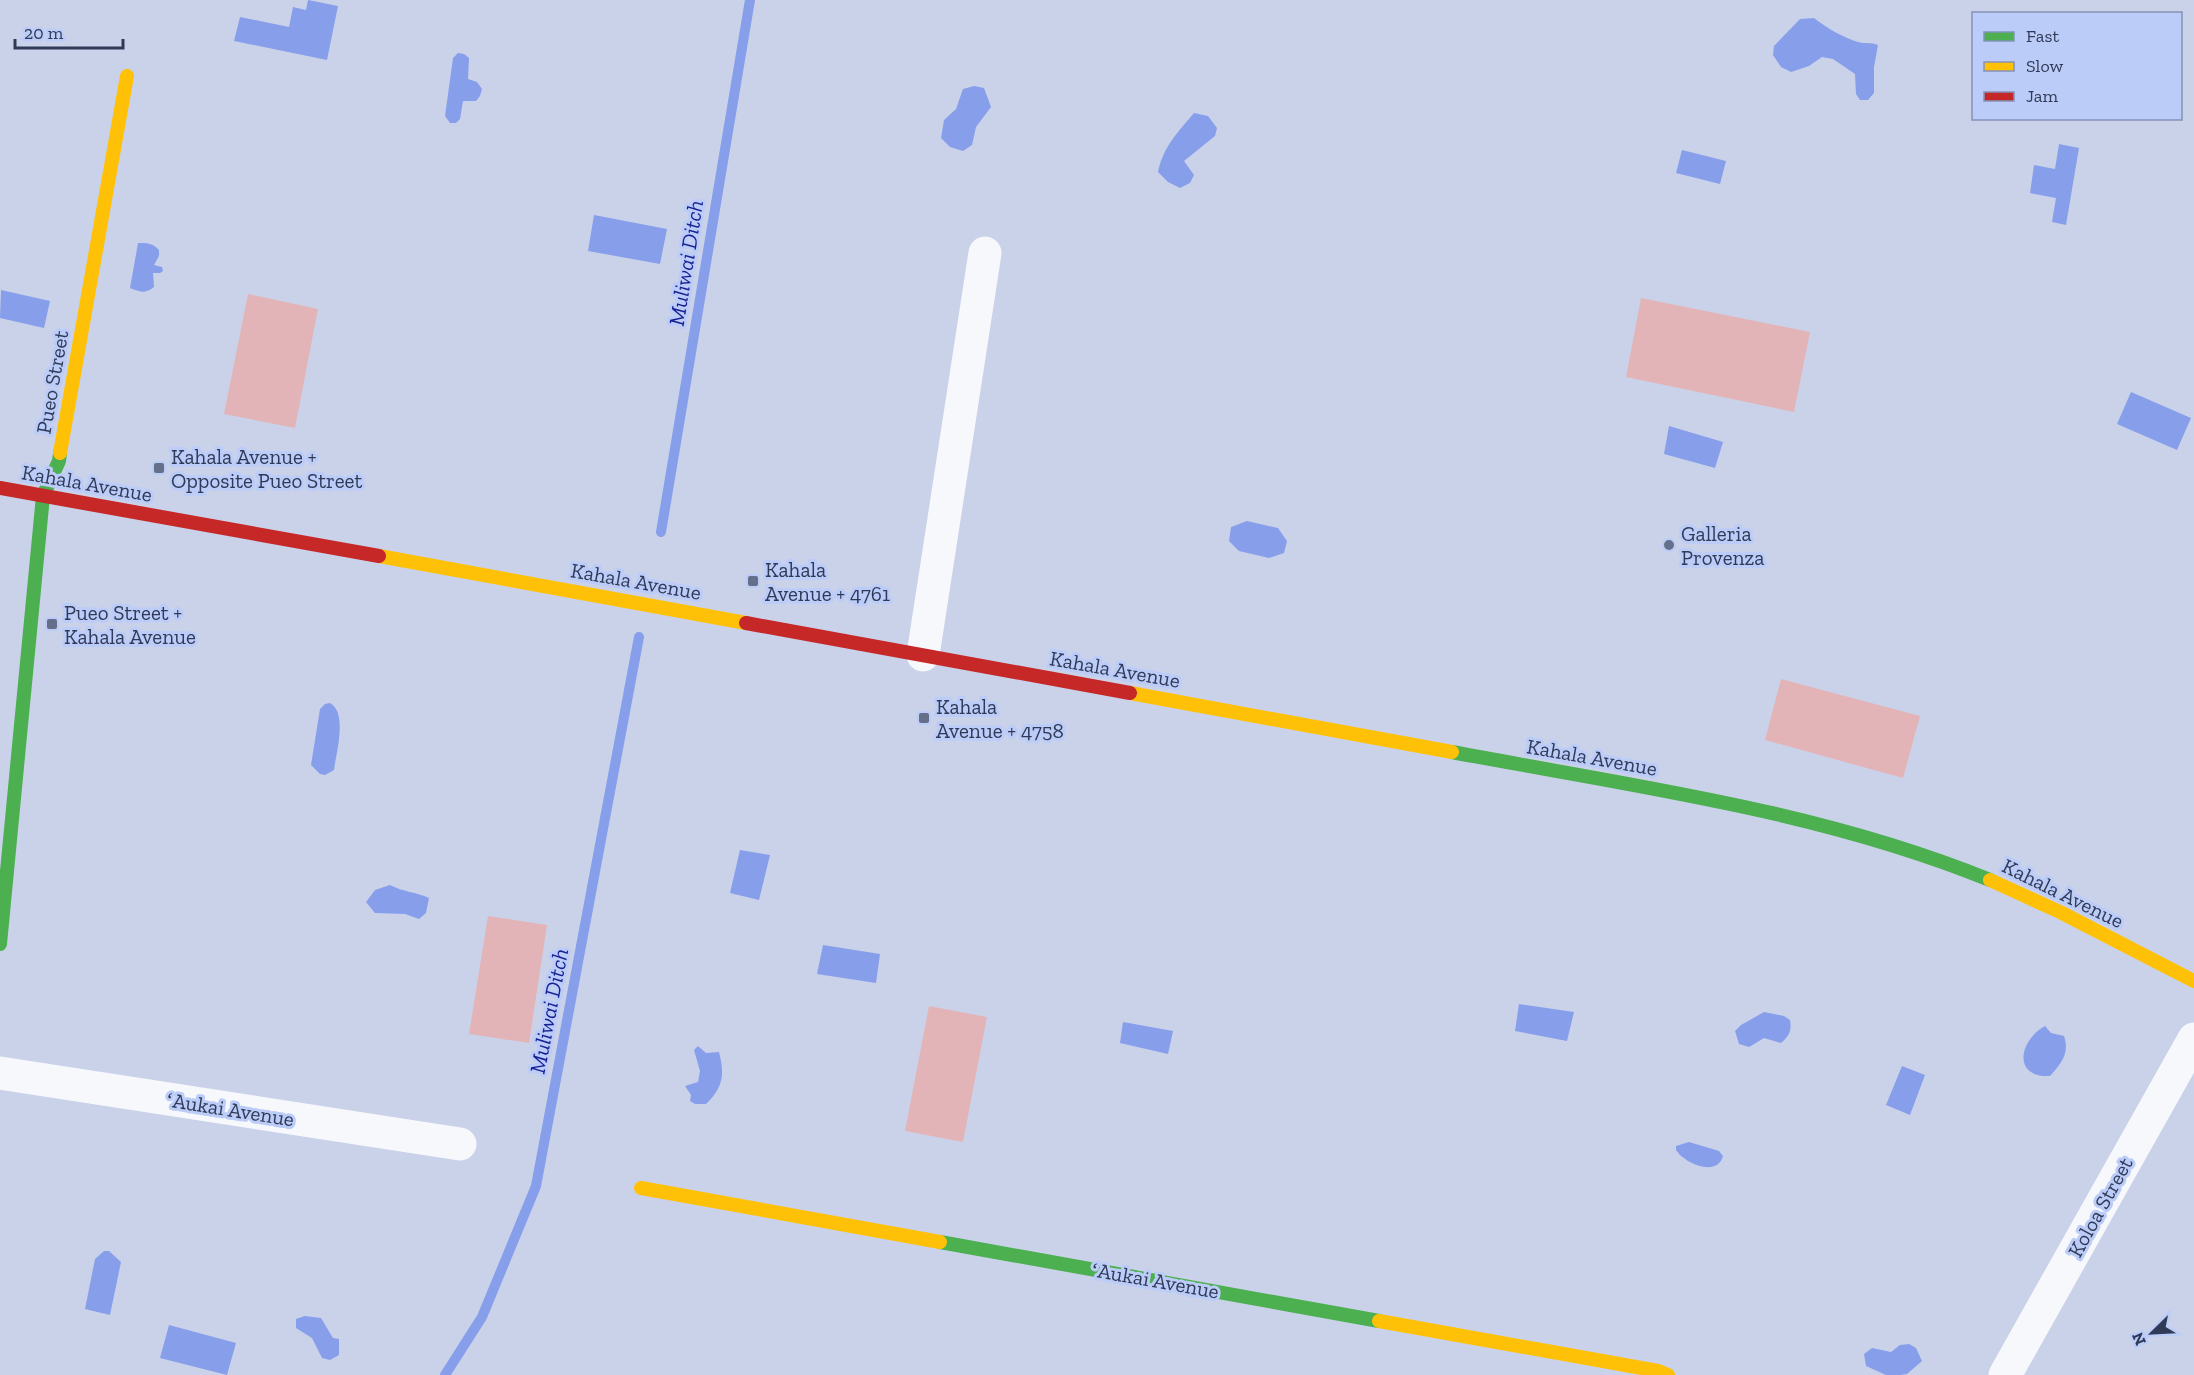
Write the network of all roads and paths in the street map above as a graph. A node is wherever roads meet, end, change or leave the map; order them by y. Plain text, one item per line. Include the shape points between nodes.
1 (127, 76) dead end
2 (985, 253) dead end
3 (0, 488) edge
4 (43, 496) junction
5 (923, 655) junction
6 (0, 944) edge
7 (2194, 981) edge
8 (2194, 1040) edge
9 (0, 1073) edge
10 (460, 1144) dead end
11 (641, 1188) dead end
12 (1668, 1375) edge
13 (2005, 1375) edge

1 - 4 street, Pueo Street via 60,461
2 - 5 street
3 - 4 street, Kahala Avenue
4 - 5 street, Kahala Avenue
4 - 6 street, Pueo Street
5 - 7 street, Kahala Avenue via 1679,793 1838,829 2024,894
8 - 13 street, Koloa Street
9 - 10 street, ʻAukai Avenue
11 - 12 street, ʻAukai Avenue

